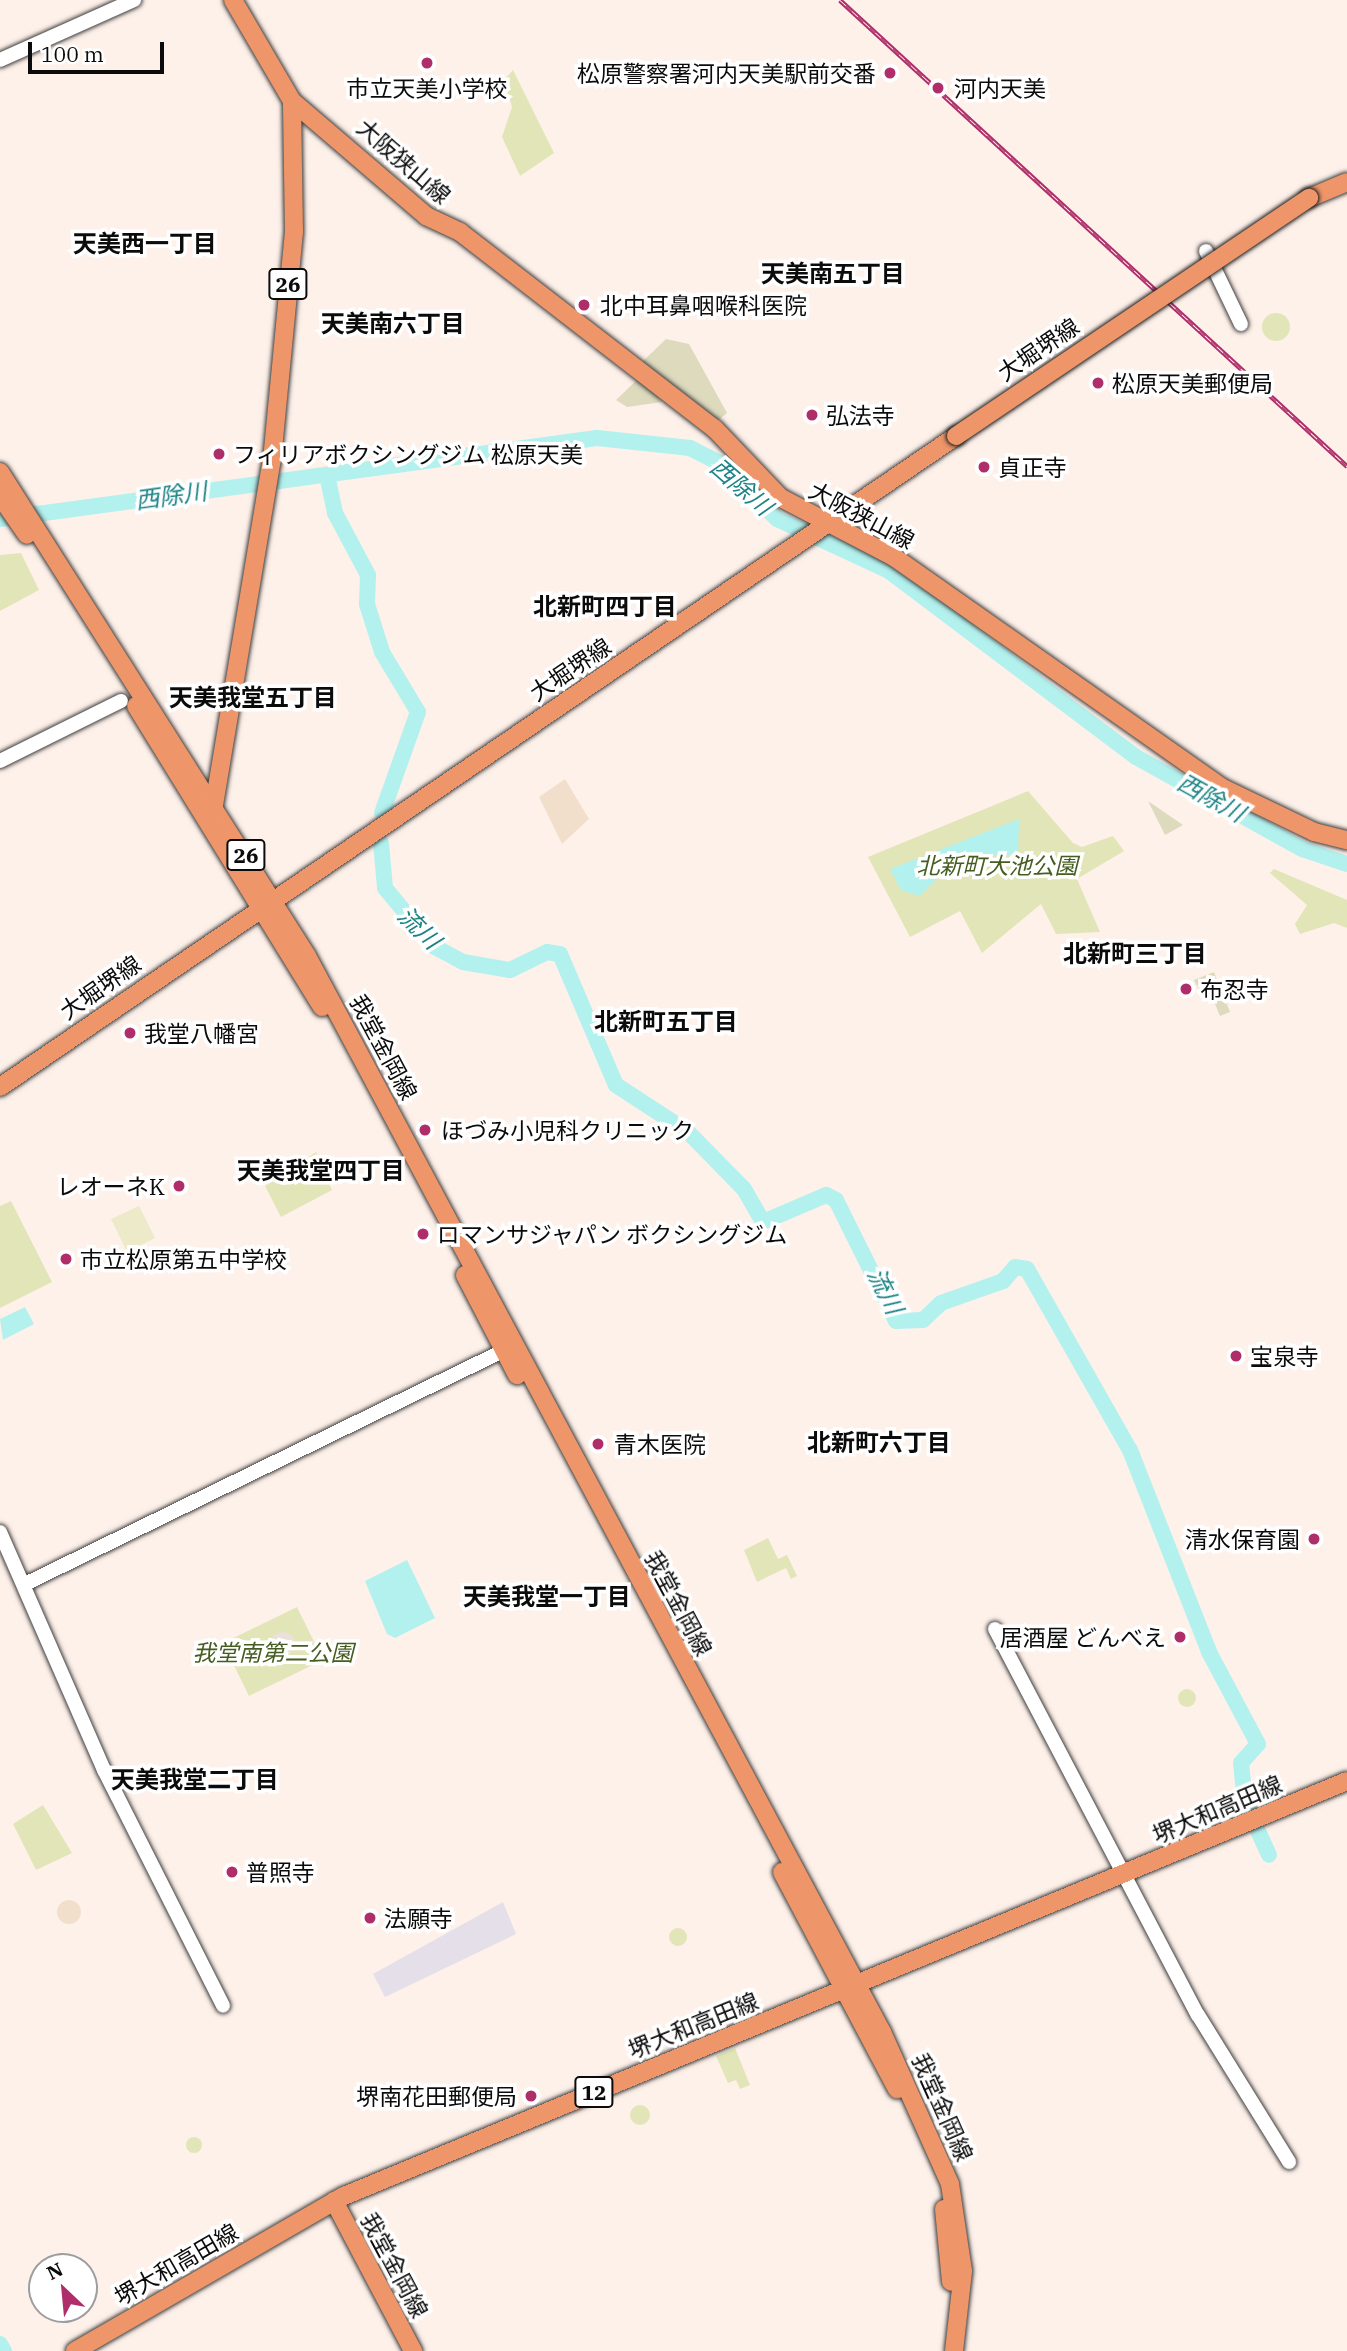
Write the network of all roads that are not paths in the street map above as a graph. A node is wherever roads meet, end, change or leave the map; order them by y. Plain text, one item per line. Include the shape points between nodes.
1 (134, 0) edge
2 (233, 0) edge
3 (0, 60) edge
4 (292, 101) junction
5 (1347, 182) edge
6 (1206, 251) dead end
7 (1241, 324) dead end
8 (0, 472) edge
9 (7, 500) edge
10 (826, 525) junction
11 (121, 701) dead end
12 (0, 761) edge
13 (213, 811) junction
14 (1347, 840) edge
15 (269, 905) junction
16 (0, 1087) edge
17 (510, 1347) junction
18 (0, 1532) edge
19 (24, 1584) junction
20 (995, 1629) dead end
21 (1347, 1781) edge
22 (1124, 1874) junction
23 (849, 1988) junction
24 (223, 2006) dead end
25 (1289, 2162) dead end
26 (334, 2201) junction
27 (75, 2351) edge
28 (412, 2351) edge
29 (942, 2351) edge
30 (954, 2351) edge

1 - 3 street
2 - 4 main road, 大阪狭山線 / 26
4 - 10 main road, 大阪狭山線 / 26 via 426,216 460,232 714,428 780,498
4 - 13 main road, 大阪狭山線 / 26 via 294,232 271,467
5 - 10 main road, 大堀堺線, bridge via 1309,198
6 - 7 street
8 - 9 main road, 26
9 - 13 main road, 26
10 - 14 main road, 大阪狭山線 / 26 via 987,618 1189,766 1293,822
10 - 15 main road, 大堀堺線
11 - 12 street
13 - 15 main road, 26
15 - 16 main road, 大堀堺線
15 - 17 main road, 我堂金岡線
17 - 19 street
17 - 23 main road, 我堂金岡線
18 - 19 street
19 - 24 street via 104,1770
20 - 22 street
21 - 22 main road, 堺大和高田線 / 12
22 - 23 main road, 堺大和高田線 / 12
22 - 25 street via 1198,2015
23 - 26 main road, 堺大和高田線 / 12
23 - 29 main road, 我堂金岡線 via 905,2103 939,2188 951,2271
23 - 30 main road, 我堂金岡線 via 950,2184 963,2271
26 - 27 main road, 堺大和高田線 / 12
26 - 28 main road, 我堂金岡線

